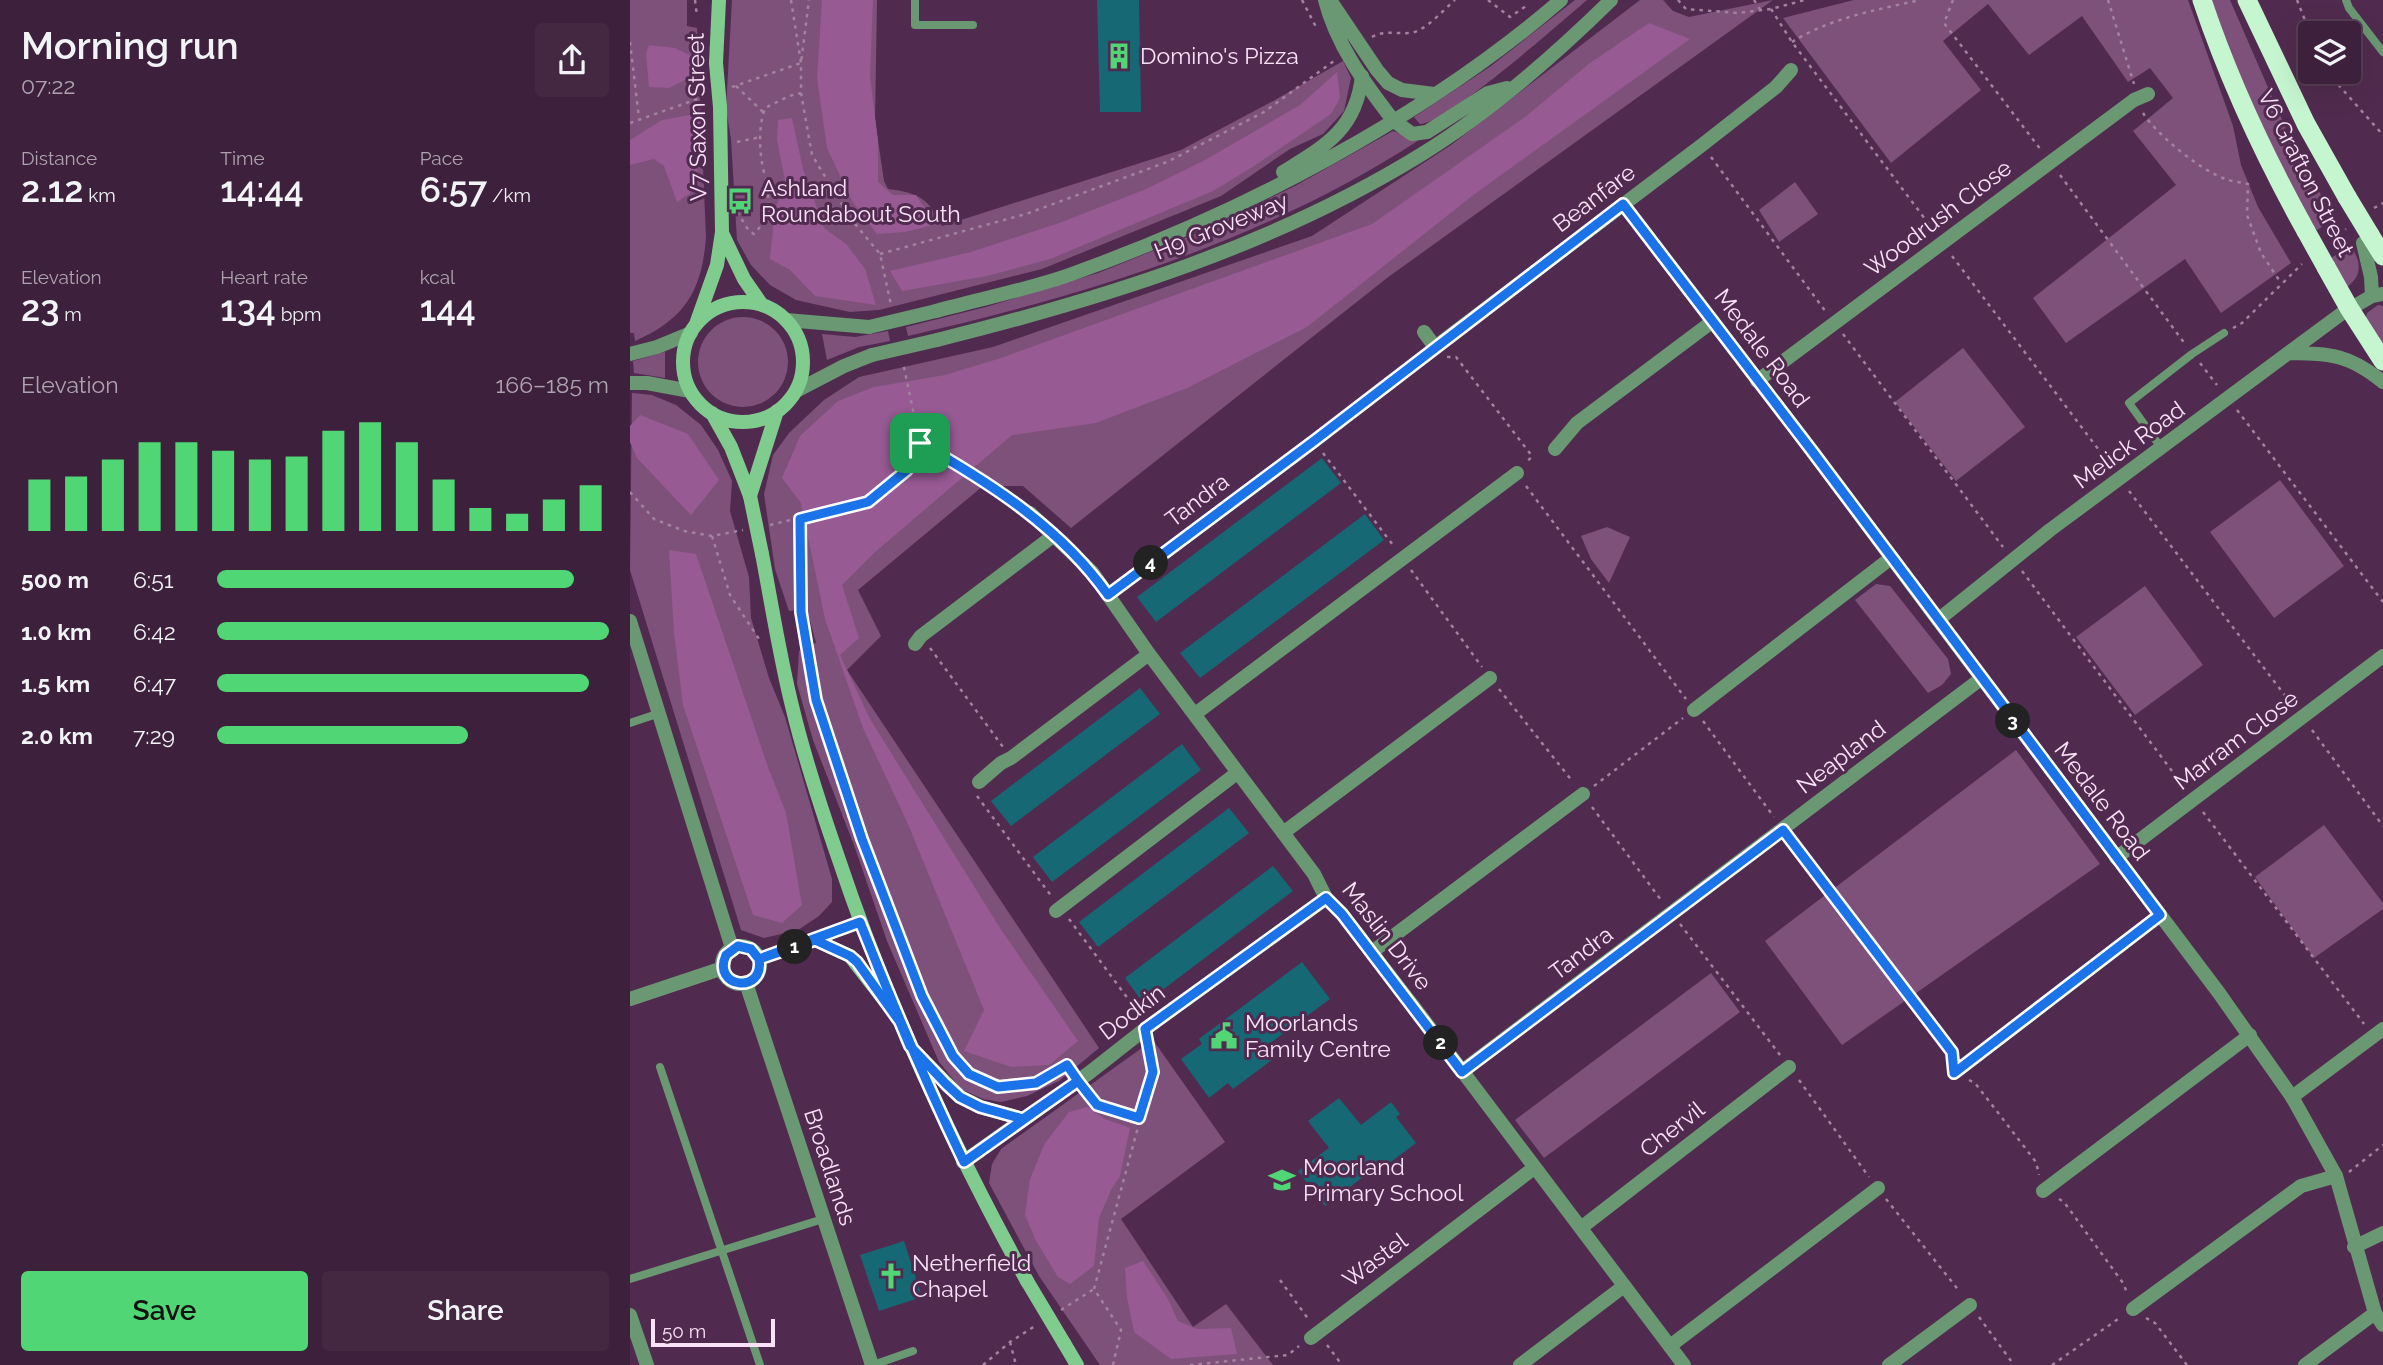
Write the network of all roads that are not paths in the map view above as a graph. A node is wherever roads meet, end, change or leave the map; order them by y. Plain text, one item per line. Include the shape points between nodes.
1 (719, 0) edge
2 (915, 0) edge
3 (1328, 0) edge
4 (1561, 0) edge
5 (1611, 0) edge
6 (2202, 0) edge
7 (2246, 0) edge
8 (2346, 0) edge
9 (973, 25) dead end
10 (2383, 52) edge
11 (1790, 70) dead end
12 (1362, 76) junction
13 (1515, 85) junction
14 (1434, 94) junction
15 (2141, 97) road end
16 (1393, 120) junction
17 (1623, 204) junction
18 (1224, 212) junction
19 (722, 232) junction
20 (2367, 239) junction
21 (2383, 256) edge
22 (2377, 295) edge
23 (762, 305) junction
24 (2349, 308) junction
25 (786, 320) junction
26 (1713, 321) junction
27 (693, 329) junction
28 (1423, 332) dead end
29 (2224, 332) road end
30 (2288, 353) junction
31 (631, 354) edge
32 (2383, 361) edge
33 (1757, 381) junction
34 (2383, 382) edge
35 (631, 383) edge
36 (690, 391) junction
37 (796, 391) junction
38 (777, 411) junction
39 (712, 413) junction
40 (1314, 441) road end
41 (1555, 449) dead end
42 (2162, 449) junction
43 (1517, 473) road end
44 (750, 496) junction
45 (1030, 513) road end
46 (1053, 536) junction
47 (1891, 558) junction
48 (1108, 595) junction
49 (1938, 620) junction
50 (630, 621) edge
51 (918, 640) road end
52 (1149, 654) junction
53 (2383, 656) edge
54 (1490, 678) dead end
55 (1982, 678) junction
56 (1694, 710) road end
57 (660, 713) junction
58 (1195, 714) junction
59 (630, 723) edge
60 (1237, 772) junction
61 (979, 782) dead end
62 (1583, 794) road end
63 (1283, 833) junction
64 (2116, 858) junction
65 (1727, 870) joint
66 (1326, 898) junction
67 (1056, 911) dead end
68 (2160, 915) junction
69 (860, 922) junction
70 (815, 940) junction
71 (732, 948) junction
72 (1372, 952) junction
73 (759, 959) junction
74 (723, 968) junction
75 (746, 983) junction
76 (630, 999) edge
77 (900, 1022) junction
78 (2378, 1032) edge
79 (2250, 1035) junction
80 (910, 1046) junction
81 (660, 1067) dead end
82 (1789, 1067) dead end
83 (1462, 1072) junction
84 (1954, 1073) road end
85 (2292, 1097) junction
86 (1023, 1119) junction
87 (964, 1162) junction
88 (1534, 1168) junction
89 (2336, 1176) junction
90 (1878, 1188) dead end
91 (2043, 1191) road end
92 (823, 1219) junction
93 (1582, 1227) junction
94 (2383, 1233) edge
95 (2354, 1247) junction
96 (721, 1250) junction
97 (630, 1279) edge
98 (1624, 1286) junction
99 (1970, 1305) dead end
100 (2133, 1310) road end
101 (630, 1315) edge
102 (2379, 1319) edge
103 (1311, 1338) road end
104 (1670, 1346) junction
105 (913, 1351) dead end
106 (647, 1365) edge
107 (760, 1365) edge
108 (872, 1365) edge
109 (1077, 1365) edge
110 (1520, 1365) edge
111 (1684, 1365) edge
112 (1889, 1365) edge
113 (2305, 1365) edge

1 - 19 main road, V7 Saxon Street, bridge via 716,63
2 - 9 lane via 915,25
3 - 12 street via 1330,21
3 - 14 street via 1388,83 1402,90
4 - 14 street, H9 Groveway
5 - 13 street, H9 Groveway
6 - 24 highway, V6 Grafton Street, bridge via 2225,65 2274,174 2318,262
7 - 20 highway, V6 Grafton Street, bridge
8 - 10 lane
11 - 17 street, Beanfare via 1776,87
12 - 16 street
12 - 18 street via 1358,103 1347,124
13 - 16 street via 1488,93 1427,132 1412,134
13 - 37 street, H9 Groveway, bridge via 1423,153 1304,218 1178,270 1027,318 872,355
14 - 16 street, H9 Groveway
15 - 33 street, Woodrush Close
16 - 18 street, H9 Groveway
17 - 26 street, Medale Road
17 - 28 street, Beanfare via 1439,351
18 - 25 street, H9 Groveway, bridge via 1066,276 936,311 869,327
19 - 23 main road, V7 Saxon Street
19 - 27 main road, V7 Saxon Street via 717,265
20 - 21 highway, V6 Grafton Street
20 - 22 street
22 - 24 street, Melick Road
23 - 25 main road
23 - 27 main road via 726,305 709,313
24 - 30 street, Melick Road
24 - 32 highway, V6 Grafton Street
25 - 37 main road via 803,354 803,373
26 - 33 street, Medale Road
26 - 41 street via 1577,423
27 - 31 street
27 - 36 main road via 684,352
29 - 42 lane via 2129,403
30 - 34 street via 2343,357
30 - 42 street, Melick Road
33 - 47 street, Medale Road
35 - 36 street
36 - 39 main road
37 - 38 main road
38 - 39 main road via 745,422
38 - 44 main road
39 - 44 main road
40 - 48 street, Tandra
42 - 49 street, Melick Road
43 - 58 street
44 - 69 main road, bridge via 793,709
45 - 46 street, Maslin Drive
46 - 48 street, Maslin Drive
46 - 51 street
47 - 49 street, Medale Road
47 - 56 street
48 - 52 street, Maslin Drive
49 - 55 street, Medale Road
50 - 57 street
52 - 58 street, Maslin Drive
52 - 61 street
53 - 64 street, Marram Close
54 - 63 street
55 - 64 street, Medale Road
55 - 65 street, Neapland
57 - 59 lane
57 - 71 street
58 - 60 street, Maslin Drive
60 - 63 street, Maslin Drive
60 - 67 street
62 - 72 street
63 - 66 street, Maslin Drive
64 - 68 street, Medale Road
65 - 83 street, Tandra
66 - 72 street, Maslin Drive
66 - 86 street, Dodkin
68 - 79 street, Medale Road
68 - 84 street
69 - 70 street
69 - 77 main road
70 - 73 street
70 - 77 main road via 857,962
71 - 73 street via 745,946
71 - 74 street via 723,959
72 - 83 street, Maslin Drive
73 - 75 street via 759,971
74 - 75 street via 733,982
74 - 76 street
75 - 92 street, Broadlands
77 - 80 main road
78 - 85 street
79 - 85 street, Medale Road
79 - 91 street
80 - 86 main road via 960,1097
80 - 87 main road
81 - 96 lane
82 - 93 street, Chervil
83 - 88 street, Maslin Drive
85 - 89 street, Medale Road
86 - 87 street, Dodkin
87 - 109 main road, bridge
88 - 93 street, Maslin Drive
88 - 103 street, Wastel
89 - 95 street, Medale Road
89 - 100 street via 2301,1186
90 - 104 street
92 - 96 lane
92 - 108 street, Broadlands
93 - 98 street, Maslin Drive
94 - 95 street
95 - 102 street, Medale Road
96 - 97 lane
96 - 107 lane
98 - 104 street, Maslin Drive
98 - 110 street
99 - 112 street
101 - 106 street
102 - 113 street
104 - 111 street, Maslin Drive
105 - 108 lane

